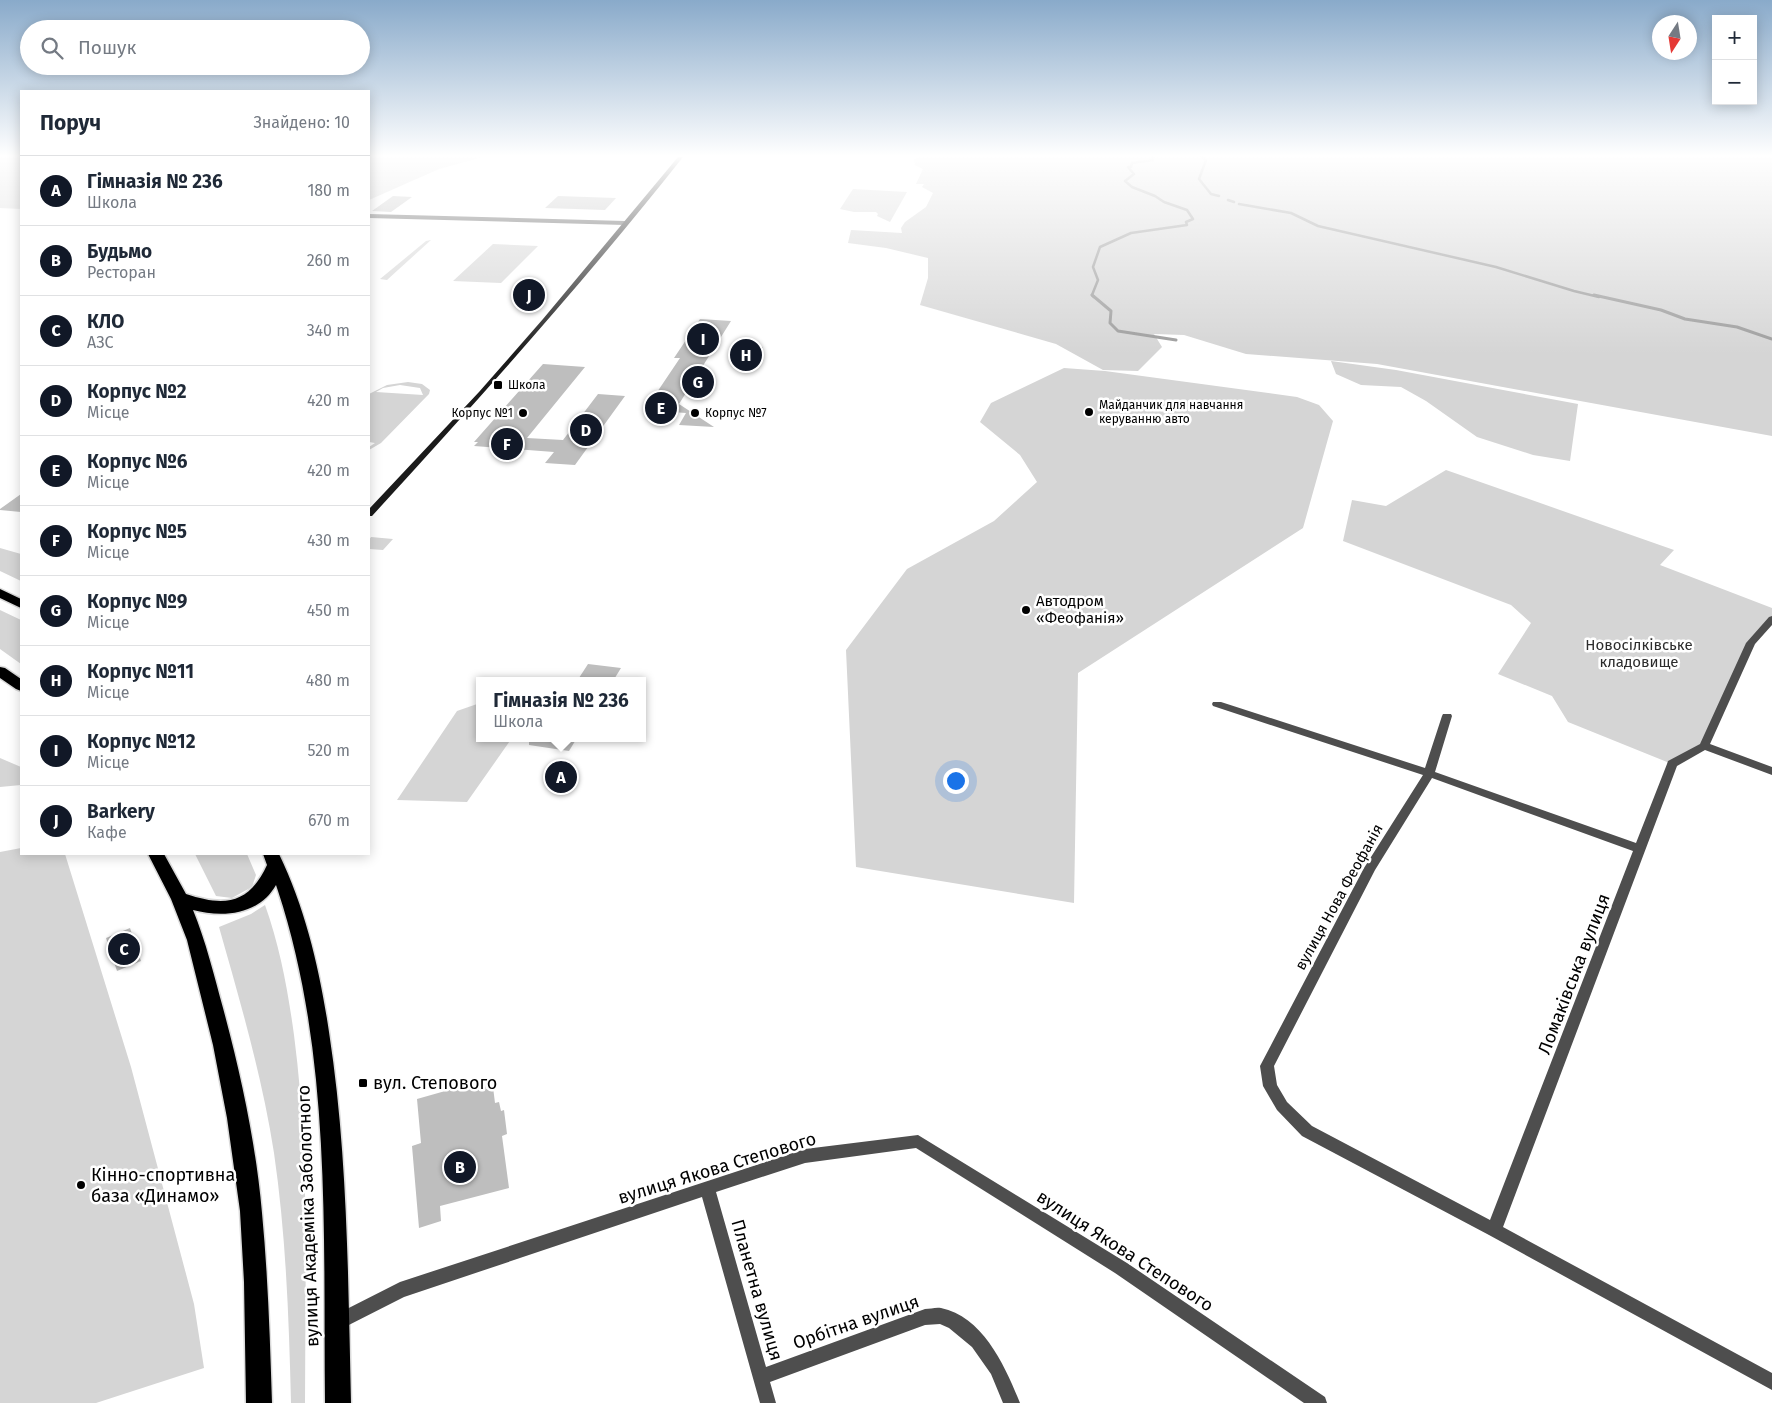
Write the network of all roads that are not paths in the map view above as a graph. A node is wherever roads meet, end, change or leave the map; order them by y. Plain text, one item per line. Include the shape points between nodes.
1 (606, 222) edge
2 (625, 223) joint
3 (370, 513) edge
4 (0, 593) edge
5 (20, 603) edge
6 (1772, 619) edge
7 (0, 671) edge
8 (20, 685) edge
9 (1217, 704) dead end
10 (1447, 716) dead end
11 (1704, 746) junction
12 (1772, 771) edge
13 (1429, 774) junction
14 (1640, 849) junction
15 (157, 855) edge
16 (273, 859) edge
17 (180, 899) junction
18 (707, 1188) junction
19 (1494, 1230) junction
20 (336, 1323) junction
21 (760, 1377) junction
22 (1772, 1382) edge
23 (259, 1403) edge
24 (338, 1403) edge
25 (768, 1403) edge
26 (1012, 1403) edge
27 (1319, 1403) edge

1 - 2 street
2 - 3 street via 481,392
4 - 5 highway
6 - 11 street via 1751,643
7 - 8 highway
9 - 13 street
10 - 13 street, вулиця Нова Феофанія
11 - 12 street
11 - 14 street, Ломаківська вулиця via 1672,764
13 - 14 street
13 - 19 street, вулиця Нова Феофанія via 1370,868 1267,1066 1270,1086 1282,1106 1307,1131
14 - 19 street, Ломаківська вулиця
15 - 17 highway
16 - 17 highway via 266,886 237,905 217,909
16 - 20 highway, вулиця Академіка Заболотного via 295,918 310,974 320,1036 333,1181
17 - 23 highway via 196,940 223,1045 249,1186 256,1282
18 - 20 street, вулиця Якова Степового via 408,1287
18 - 21 street, Планетна вулиця
18 - 27 street, вулиця Якова Степового via 805,1156 918,1141 1121,1268
19 - 22 street
20 - 24 highway, вулиця Академіка Заболотного
21 - 25 street, Планетна вулиця
21 - 26 street, Орбітна вулиця via 924,1317 940,1316 955,1322 978,1341 996,1368

